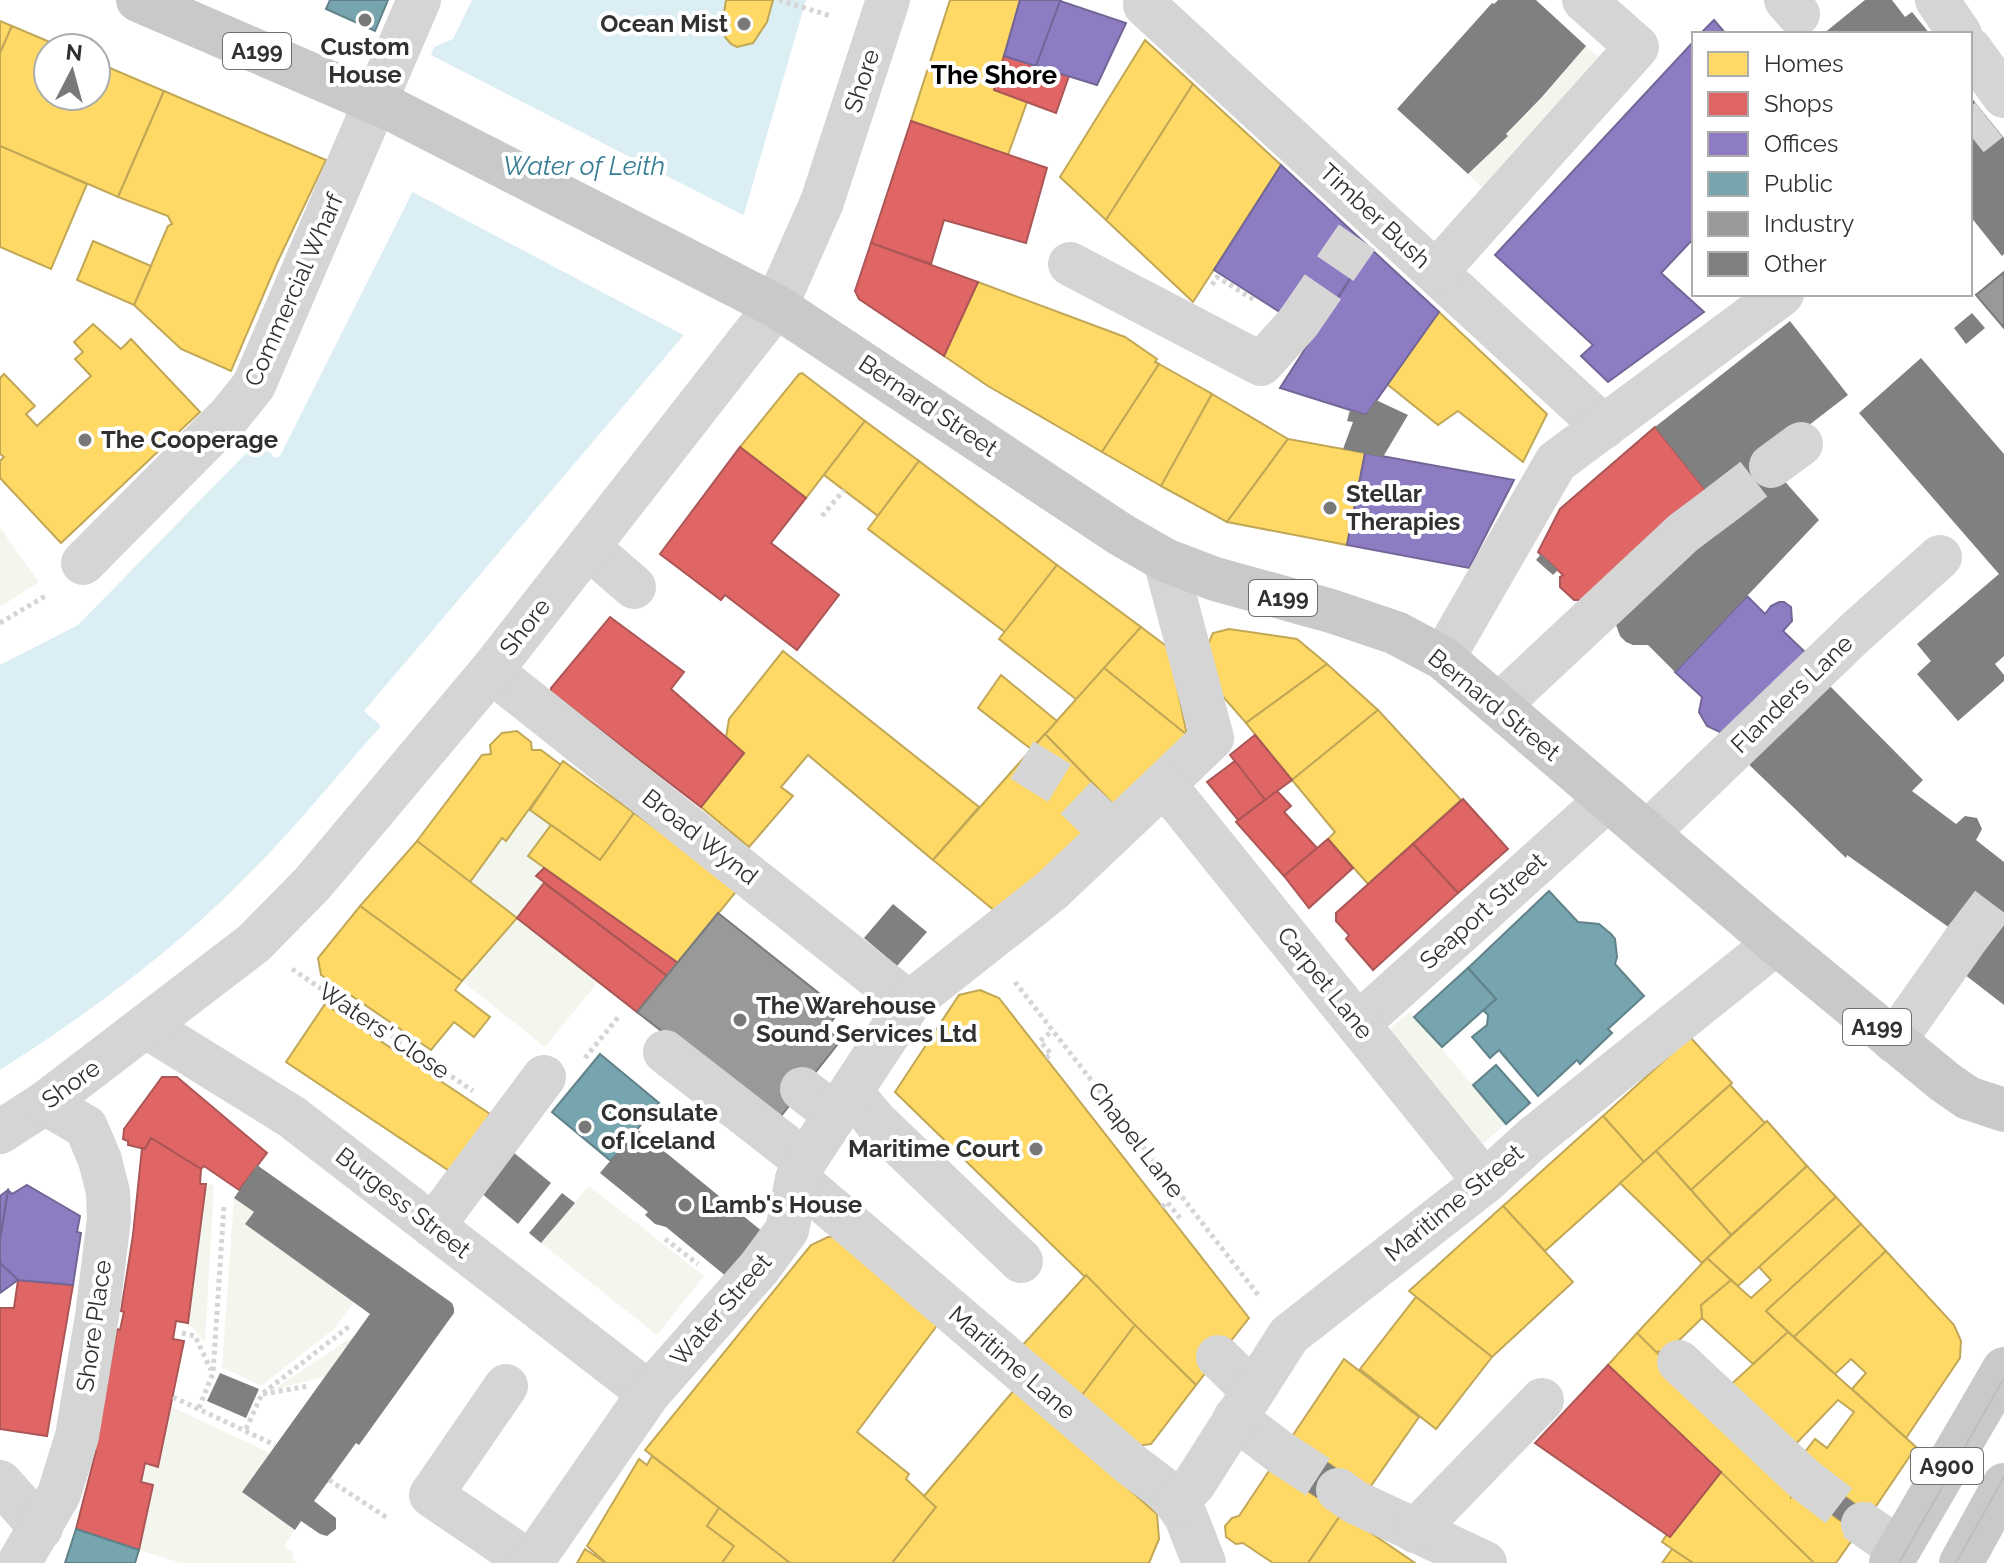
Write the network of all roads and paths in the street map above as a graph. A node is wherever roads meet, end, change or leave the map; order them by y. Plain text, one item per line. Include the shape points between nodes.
1 (138, 0) edge
2 (419, 0) edge
3 (888, 0) edge
4 (1584, 0) edge
5 (1937, 0) edge
6 (1145, 5) dead end
7 (1959, 32) edge
8 (1972, 53) edge
9 (384, 106) junction
10 (1999, 108) edge
11 (1070, 264) dead end
12 (1436, 272) junction
13 (1779, 296) edge
14 (776, 306) junction
15 (1298, 323) tunnel mouth
16 (1604, 427) junction
17 (844, 490) dead end
18 (1719, 506) tunnel mouth
19 (822, 516) dead end
20 (588, 547) junction
21 (1940, 557) dead end
22 (1165, 560) junction
23 (83, 563) dead end
24 (634, 587) dead end
25 (1443, 658) junction
26 (491, 671) junction
27 (1499, 705) junction
28 (1164, 784) junction
29 (1608, 799) junction
30 (1647, 833) junction
31 (1966, 939) tunnel mouth
32 (254, 943) junction
33 (1776, 943) junction
34 (980, 948) junction
35 (909, 1003) junction
36 (620, 1015) dead end
37 (1358, 1024) junction
38 (147, 1027) junction
39 (1052, 1030) junction
40 (1894, 1041) junction
41 (665, 1052) dead end
42 (1046, 1058) dead end
43 (563, 1070) joint
44 (829, 1099) junction
45 (45, 1103) junction
46 (2004, 1110) edge
47 (513, 1119) junction
48 (0, 1132) edge
49 (801, 1170) junction
50 (1485, 1182) junction
51 (224, 1205) dead end
52 (1162, 1207) dead end
53 (1180, 1218) dead end
54 (433, 1226) junction
55 (1021, 1261) dead end
56 (351, 1325) dead end
57 (182, 1333) dead end
58 (1289, 1335) junction
59 (1218, 1357) dead end
60 (1679, 1362) dead end
61 (2004, 1369) edge
62 (213, 1373) junction
63 (309, 1386) dead end
64 (506, 1386) dead end
65 (649, 1393) junction
66 (262, 1394) junction
67 (173, 1397) dead end
68 (1542, 1400) dead end
69 (1243, 1404) junction
70 (199, 1408) junction
71 (246, 1429) junction
72 (275, 1445) dead end
73 (1281, 1453) tunnel mouth
74 (1804, 1479) tunnel mouth
75 (0, 1482) edge
76 (2004, 1485) edge
77 (1338, 1490) tunnel mouth
78 (1176, 1502) junction
79 (1863, 1524) tunnel mouth
80 (1415, 1531) junction
81 (30, 1546) edge
82 (1895, 1556) edge
83 (549, 1557) edge
84 (1195, 1559) edge
85 (1485, 1563) edge
86 (1961, 1563) edge

1 - 9 main road, A199
2 - 9 street, Commercial Wharf
3 - 14 street, Shore via 822,202
4 - 12 street via 1637,47
5 - 7 street
6 - 12 street, Timber Bush via 1365,225
8 - 10 street
9 - 14 main road, Bernard Street / A199
9 - 23 street, Commercial Wharf via 254,385
11 - 15 street via 1261,364
12 - 16 street, Timber Bush
13 - 16 street
14 - 20 street, Shore
14 - 22 main road, Bernard Street / A199
16 - 25 street via 1556,462
17 - 19 path
18 - 27 street via 1683,533
20 - 24 street
20 - 26 street, Shore
21 - 30 street, Flanders Lane
22 - 25 main road, Bernard Street / A199 via 1396,633
22 - 28 street via 1212,738
25 - 27 main road, Bernard Street / A199
26 - 32 street, Shore via 312,884
26 - 35 street, Broad Wynd
27 - 29 main road, Bernard Street / A199
28 - 34 street via 1106,827 1051,891
28 - 37 street, Carpet Lane
29 - 30 main road, Bernard Street / A199
29 - 37 street, Seaport Street
30 - 33 main road, Bernard Street / A199
31 - 40 street
32 - 38 street, Shore
32 - 47 path, Waters' Close
33 - 40 main road, Bernard Street / A199
33 - 50 street, Maritime Street
34 - 35 street
34 - 39 path, Chapel Lane
35 - 44 street, Water Street
36 - 43 path
37 - 50 street, Carpet Lane
38 - 45 street, Shore
38 - 54 street, Burgess Street via 292,1117
39 - 42 path via 1040,1041 1051,1054
39 - 58 path, Chapel Lane
40 - 46 main road, Bernard Street / A199 via 1968,1098
41 - 49 street, Maritime Lane
43 - 47 street
44 - 49 street, Water Street
44 - 55 street via 876,1122
45 - 48 street, Shore
45 - 81 street, Shore Place via 86,1127 108,1192 109,1219 77,1436 59,1494
47 - 54 street
49 - 65 street, Water Street via 787,1230
49 - 78 street, Maritime Lane
50 - 58 street, Maritime Street
51 - 62 path
52 - 53 path via 1167,1202
54 - 65 street, Burgess Street
56 - 66 path
57 - 62 path via 195,1336
58 - 69 street, Maritime Street
59 - 69 street
60 - 74 street
61 - 82 main road, A900
62 - 70 path
63 - 66 path
64 - 83 street via 431,1495
65 - 83 street, Water Street via 605,1484
66 - 71 path
67 - 70 path
68 - 80 street
69 - 73 street
69 - 78 street, Maritime Street via 1194,1484
70 - 71 path
71 - 72 path
75 - 81 street
76 - 86 main road, A900
77 - 80 street
78 - 84 street, Maritime Lane via 1186,1517
79 - 82 street
80 - 85 street

